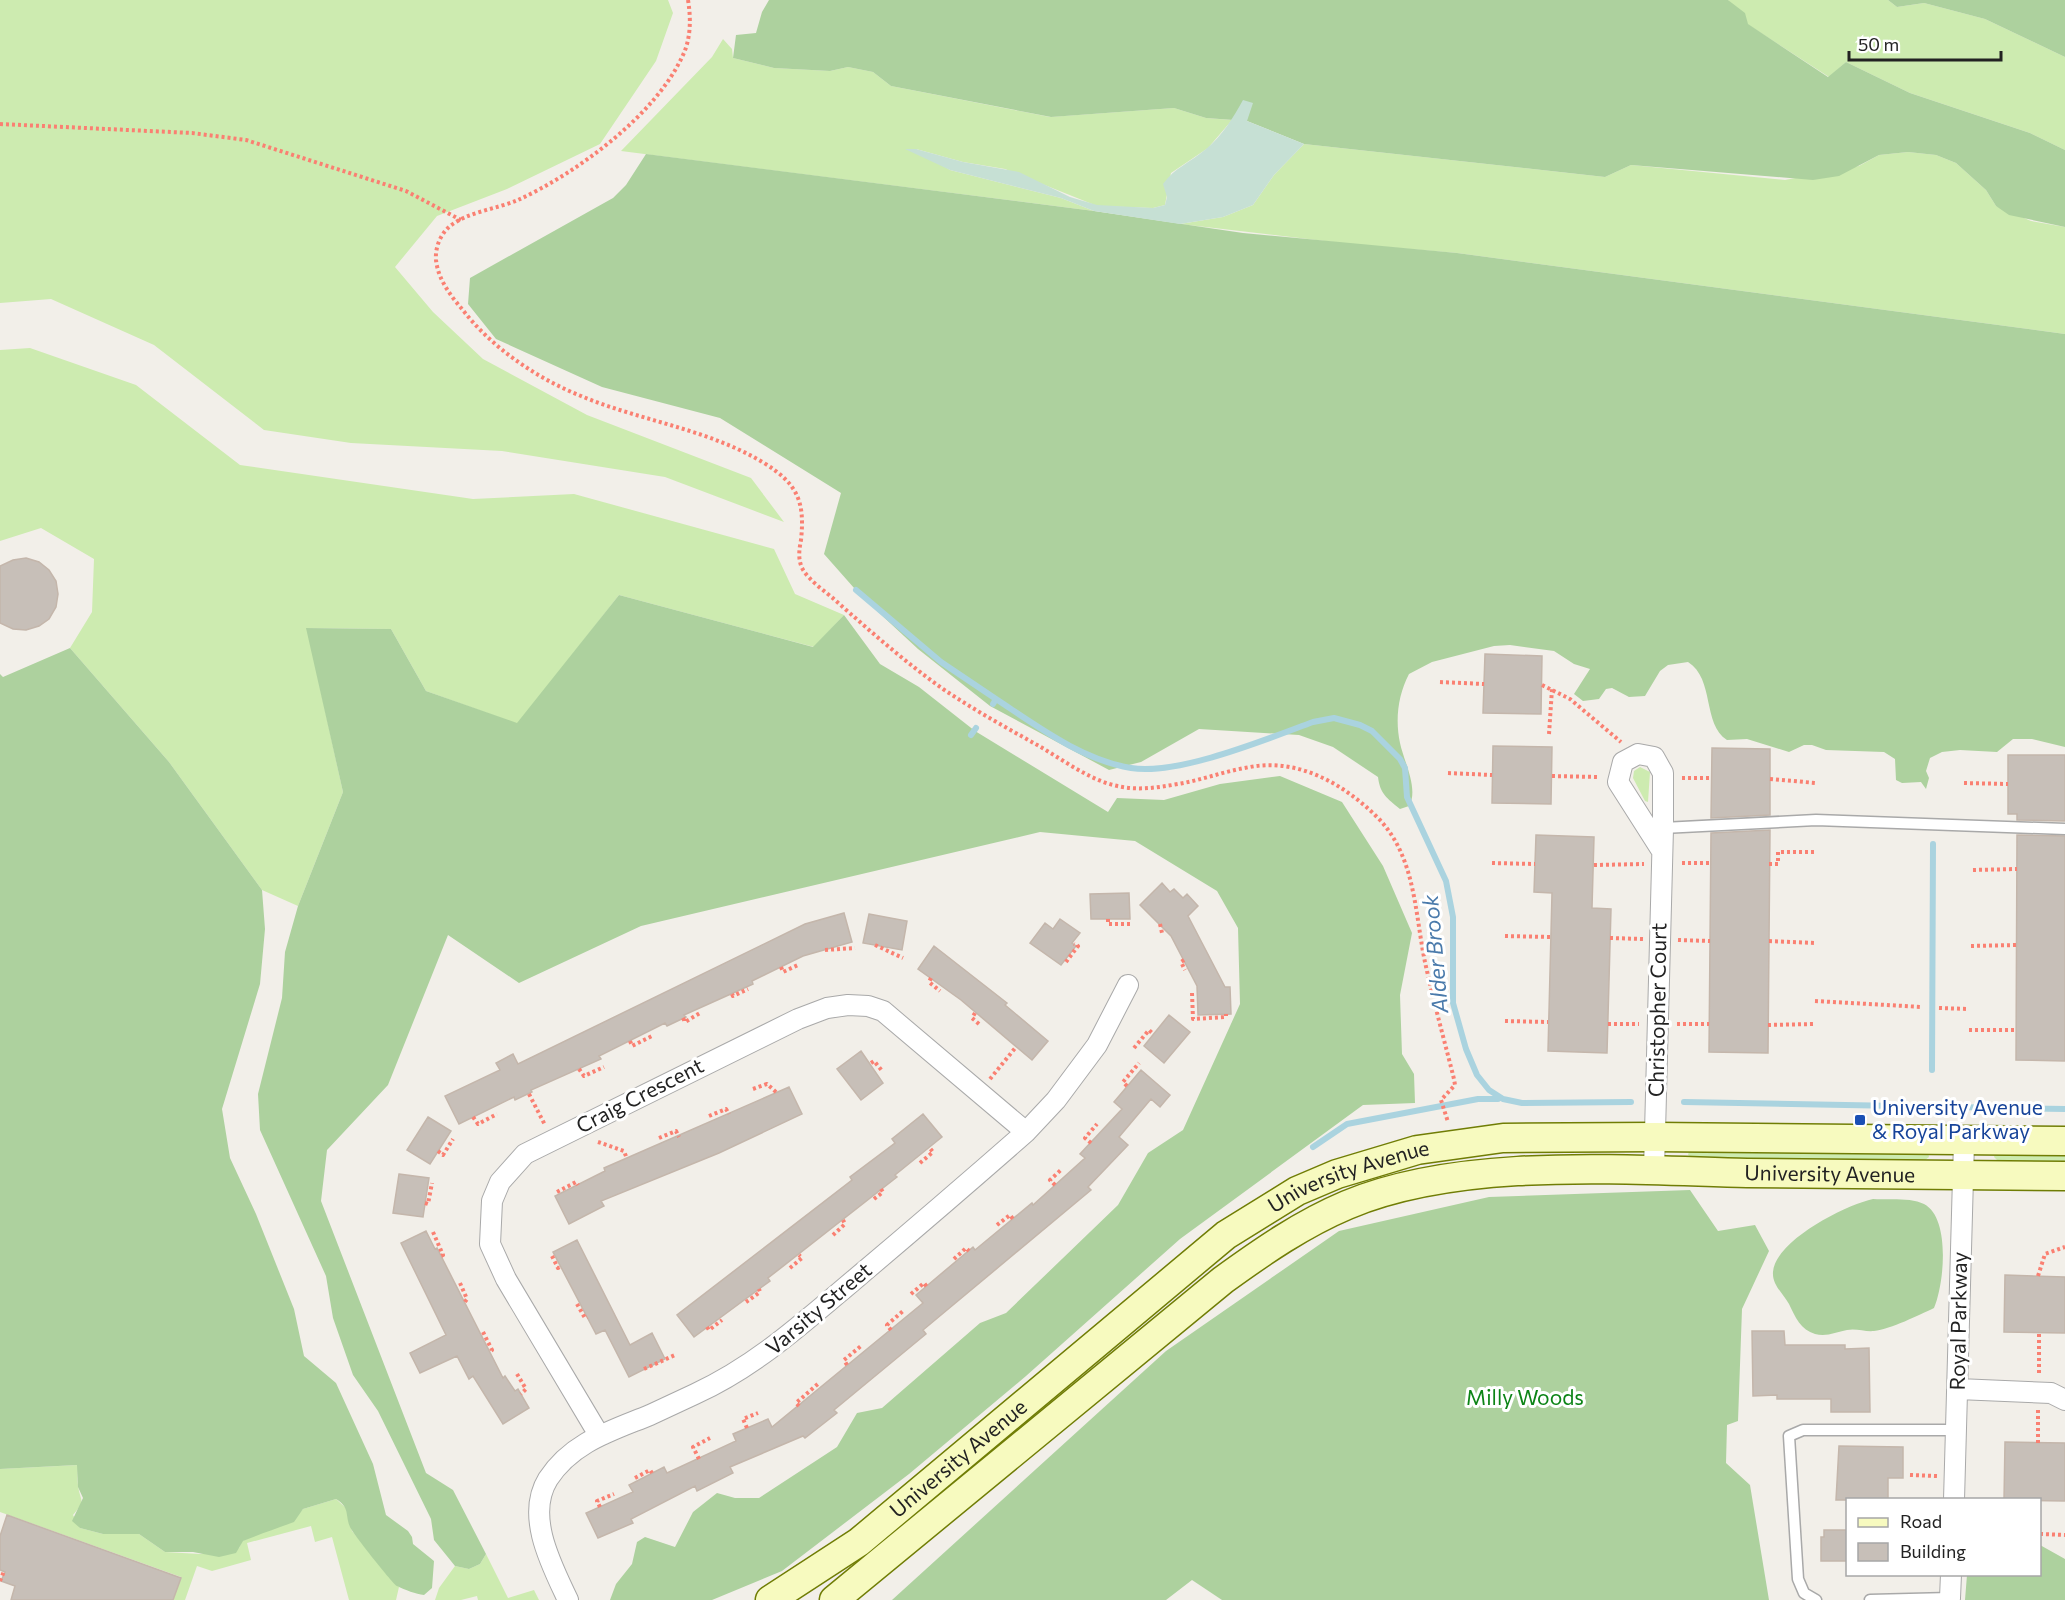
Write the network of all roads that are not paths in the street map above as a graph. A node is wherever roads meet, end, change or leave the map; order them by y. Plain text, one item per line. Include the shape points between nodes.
1 (1662, 828) junction
2 (2065, 829) edge
3 (1662, 851) junction
4 (1128, 985) dead end
5 (1026, 1131) junction
6 (1655, 1137) junction
7 (1964, 1142) junction
8 (2065, 1142) edge
9 (1654, 1170) junction
10 (1963, 1176) junction
11 (2065, 1176) edge
12 (1958, 1389) junction
13 (2060, 1393) edge
14 (1956, 1430) junction
15 (599, 1435) junction
16 (1954, 1498) edge
17 (1951, 1576) edge
18 (1950, 1598) joint
19 (568, 1600) edge
20 (770, 1600) edge
21 (834, 1600) edge
22 (1816, 1600) edge
23 (1870, 1600) edge

1 - 2 lane via 1816,820
1 - 3 street, Christopher Court
1 - 3 street, Christopher Court via 1661,766 1647,754 1632,755 1623,762 1618,777 1622,790
3 - 6 street, Christopher Court
4 - 5 street, Varsity Street via 1097,1045 1056,1100
5 - 15 street, Varsity Street via 764,1356 720,1382
5 - 15 street, Craig Crescent via 883,1011 848,1005 827,1008 767,1032 525,1154 500,1182 492,1201 490,1244 506,1279
6 - 7 main road, University Avenue
6 - 9 street, Christopher Court
6 - 20 main road, University Avenue via 1503,1138 1455,1143 1407,1152 1297,1191 1226,1235 859,1542
7 - 8 main road, University Avenue
7 - 10 street, Royal Parkway
9 - 10 main road, University Avenue
9 - 21 main road, University Avenue via 1542,1171 1450,1178 1348,1204 1289,1234 1224,1280
10 - 11 main road, University Avenue
10 - 12 street, Royal Parkway
12 - 13 street
12 - 14 street, Royal Parkway
14 - 16 street, Royal Parkway
14 - 22 lane via 1803,1430 1790,1436 1798,1579 1804,1593
15 - 19 street, Varsity Street via 559,1464 540,1502 549,1559
17 - 18 street
18 - 23 lane

